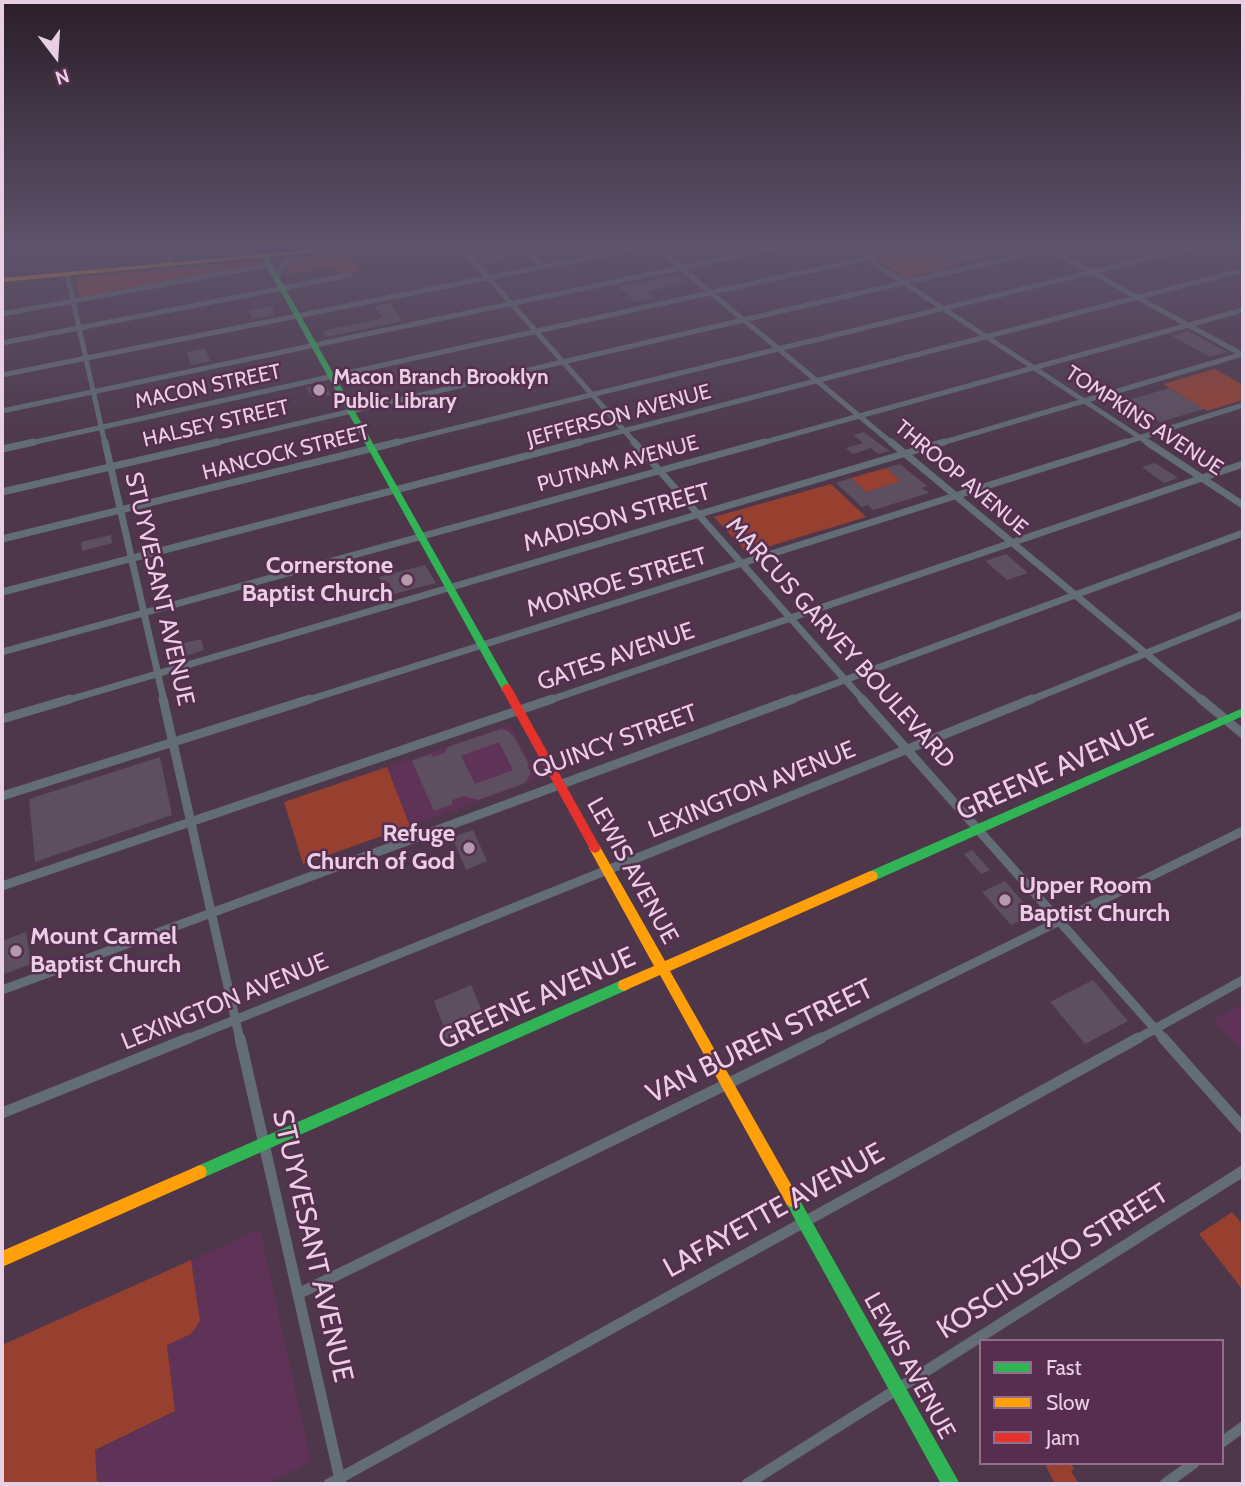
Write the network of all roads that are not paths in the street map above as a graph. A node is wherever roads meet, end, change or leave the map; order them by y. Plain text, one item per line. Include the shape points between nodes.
1 (76, 317) edge
2 (138, 317) edge
3 (292, 317) edge
4 (300, 317) edge
5 (447, 317) edge
6 (523, 317) edge
7 (602, 317) edge
8 (741, 317) edge
9 (755, 317) edge
10 (906, 317) edge
11 (958, 317) edge
12 (1063, 317) edge
13 (1174, 317) edge
14 (1216, 317) edge
15 (744, 320) junction
16 (1188, 325) junction
17 (78, 329) junction
18 (536, 332) junction
19 (987, 337) junction
20 (2, 344) edge
21 (315, 345) junction
22 (779, 349) junction
23 (1243, 354) edge
24 (85, 359) junction
25 (563, 362) junction
26 (1034, 367) junction
27 (2, 376) edge
28 (332, 376) junction
29 (817, 381) junction
30 (93, 391) junction
31 (592, 395) junction
32 (1085, 401) junction
33 (1243, 405) edge
34 (2, 411) edge
35 (352, 411) junction
36 (859, 415) junction
37 (101, 427) junction
38 (624, 431) junction
39 (1141, 438) junction
40 (372, 448) junction
41 (2, 449) edge
42 (905, 454) junction
43 (1243, 464) edge
44 (110, 467) junction
45 (659, 470) junction
46 (1203, 478) junction
47 (396, 490) junction
48 (2, 492) edge
49 (956, 496) junction
50 (1243, 505) edge
51 (120, 510) junction
52 (698, 514) junction
53 (1243, 533) edge
54 (421, 536) junction
55 (2, 539) edge
56 (1012, 542) junction
57 (131, 559) junction
58 (742, 564) junction
59 (450, 587) junction
60 (2, 592) edge
61 (1075, 595) junction
62 (142, 613) junction
63 (1243, 614) edge
64 (790, 618) junction
65 (482, 645) junction
66 (2, 652) edge
67 (1146, 654) junction
68 (156, 674) junction
69 (845, 680) junction
70 (519, 710) junction
71 (1243, 712) edge
72 (2, 719) edge
73 (1226, 720) junction
74 (1243, 734) edge
75 (172, 743) junction
76 (907, 750) junction
77 (560, 784) junction
78 (2, 796) edge
79 (190, 822) junction
80 (977, 829) junction
81 (1243, 831) edge
82 (607, 869) junction
83 (2, 886) edge
84 (211, 912) junction
85 (1059, 921) junction
86 (663, 968) junction
87 (1243, 980) edge
88 (2, 990) edge
89 (235, 1020) junction
90 (1155, 1029) junction
91 (727, 1084) junction
92 (2, 1113) edge
93 (1243, 1128) edge
94 (264, 1144) junction
95 (1243, 1171) edge
96 (804, 1222) junction
97 (2, 1259) edge
98 (298, 1294) junction
99 (898, 1389) junction
100 (1243, 1427) edge
101 (1224, 1441) edge
102 (1191, 1465) edge
103 (337, 1482) edge
104 (747, 1484) edge
105 (951, 1484) edge
106 (1165, 1484) edge

1 - 17 street, STUYVESANT AVENUE
2 - 17 street
3 - 24 street
4 - 21 street, LEWIS AVENUE
5 - 21 street
6 - 18 street, MARCUS GARVEY BOULEVARD
7 - 18 street, MACON STREET
8 - 15 street, THROOP AVENUE
9 - 15 street, HALSEY STREET
10 - 22 street, HANCOCK STREET
11 - 19 street, TOMPKINS AVENUE
12 - 19 street, JEFFERSON AVENUE
13 - 16 street
14 - 16 street, PUTNAM AVENUE
15 - 22 street, THROOP AVENUE
15 - 25 street, HALSEY STREET
16 - 23 street
16 - 26 street, PUTNAM AVENUE
17 - 20 street
17 - 24 street, STUYVESANT AVENUE
18 - 25 street, MARCUS GARVEY BOULEVARD
18 - 28 street, MACON STREET
19 - 26 street, TOMPKINS AVENUE
19 - 29 street, JEFFERSON AVENUE
21 - 28 street, LEWIS AVENUE
21 - 30 street
22 - 29 street, THROOP AVENUE
22 - 31 street, HANCOCK STREET
23 - 32 street, MADISON STREET
24 - 27 street
24 - 30 street, STUYVESANT AVENUE
25 - 31 street, MARCUS GARVEY BOULEVARD
25 - 35 street, HALSEY STREET
26 - 32 street, TOMPKINS AVENUE
26 - 36 street, PUTNAM AVENUE
28 - 35 street, LEWIS AVENUE
28 - 37 street, MACON STREET
29 - 36 street, THROOP AVENUE
29 - 38 street, JEFFERSON AVENUE
30 - 34 street
30 - 37 street, STUYVESANT AVENUE
31 - 38 street, MARCUS GARVEY BOULEVARD
31 - 40 street, HANCOCK STREET
32 - 39 street, TOMPKINS AVENUE
32 - 42 street, MADISON STREET
33 - 39 street, MONROE STREET
35 - 40 street, LEWIS AVENUE
35 - 44 street, HALSEY STREET
36 - 42 street, THROOP AVENUE
36 - 45 street, PUTNAM AVENUE
37 - 41 street, MACON STREET
37 - 44 street, STUYVESANT AVENUE
38 - 45 street, MARCUS GARVEY BOULEVARD
38 - 47 street, JEFFERSON AVENUE
39 - 46 street, TOMPKINS AVENUE
39 - 49 street, MONROE STREET
40 - 47 street, LEWIS AVENUE
40 - 51 street, HANCOCK STREET
42 - 49 street, THROOP AVENUE
42 - 52 street, MADISON STREET
43 - 46 street, GATES AVENUE
44 - 48 street, HALSEY STREET
44 - 51 street, STUYVESANT AVENUE
45 - 52 street, MARCUS GARVEY BOULEVARD
45 - 54 street, PUTNAM AVENUE
46 - 50 street, TOMPKINS AVENUE
46 - 56 street, GATES AVENUE
47 - 54 street, LEWIS AVENUE
47 - 57 street, JEFFERSON AVENUE
49 - 56 street, THROOP AVENUE
49 - 58 street, MONROE STREET
51 - 55 street, HANCOCK STREET
51 - 57 street, STUYVESANT AVENUE
52 - 58 street, MARCUS GARVEY BOULEVARD
52 - 59 street, MADISON STREET
53 - 61 street, QUINCY STREET
54 - 59 street, LEWIS AVENUE
54 - 62 street, PUTNAM AVENUE
56 - 61 street, THROOP AVENUE
56 - 64 street, GATES AVENUE
57 - 60 street, JEFFERSON AVENUE
57 - 62 street, STUYVESANT AVENUE
58 - 64 street, MARCUS GARVEY BOULEVARD
58 - 65 street, MONROE STREET
59 - 65 street, LEWIS AVENUE
59 - 68 street, MADISON STREET
61 - 67 street, THROOP AVENUE
61 - 69 street, QUINCY STREET
62 - 66 street, PUTNAM AVENUE
62 - 68 street, STUYVESANT AVENUE
63 - 67 street, LEXINGTON AVENUE
64 - 69 street, MARCUS GARVEY BOULEVARD
64 - 70 street, GATES AVENUE
65 - 70 street, LEWIS AVENUE
65 - 75 street, MONROE STREET
67 - 73 street, THROOP AVENUE
67 - 76 street, LEXINGTON AVENUE
68 - 72 street, MADISON STREET
68 - 75 street, STUYVESANT AVENUE
69 - 76 street, MARCUS GARVEY BOULEVARD
69 - 77 street, QUINCY STREET
70 - 77 street, LEWIS AVENUE
70 - 79 street, GATES AVENUE
71 - 73 street, GREENE AVENUE
73 - 74 street, THROOP AVENUE
73 - 80 street, GREENE AVENUE
75 - 78 street, MONROE STREET
75 - 79 street, STUYVESANT AVENUE
76 - 80 street, MARCUS GARVEY BOULEVARD
76 - 82 street, LEXINGTON AVENUE
77 - 82 street, LEWIS AVENUE
77 - 84 street, QUINCY STREET
79 - 83 street, GATES AVENUE
79 - 84 street, STUYVESANT AVENUE
80 - 85 street, MARCUS GARVEY BOULEVARD
80 - 86 street, GREENE AVENUE
81 - 85 street, VAN BUREN STREET
82 - 86 street, LEWIS AVENUE
82 - 89 street, LEXINGTON AVENUE
84 - 88 street, QUINCY STREET
84 - 89 street, STUYVESANT AVENUE
85 - 90 street, MARCUS GARVEY BOULEVARD
85 - 91 street, VAN BUREN STREET
86 - 91 street, LEWIS AVENUE
86 - 94 street, GREENE AVENUE
87 - 90 street, LAFAYETTE AVENUE
89 - 92 street, LEXINGTON AVENUE
89 - 94 street, STUYVESANT AVENUE
90 - 93 street, MARCUS GARVEY BOULEVARD
90 - 96 street, LAFAYETTE AVENUE
91 - 96 street, LEWIS AVENUE
91 - 98 street, VAN BUREN STREET
94 - 97 street, GREENE AVENUE
94 - 98 street, STUYVESANT AVENUE
95 - 99 street, KOSCIUSZKO STREET
96 - 99 street, LEWIS AVENUE
96 - 103 street, LAFAYETTE AVENUE
98 - 103 street, STUYVESANT AVENUE
99 - 104 street, KOSCIUSZKO STREET
99 - 105 street, LEWIS AVENUE
100 - 101 street
102 - 106 street

